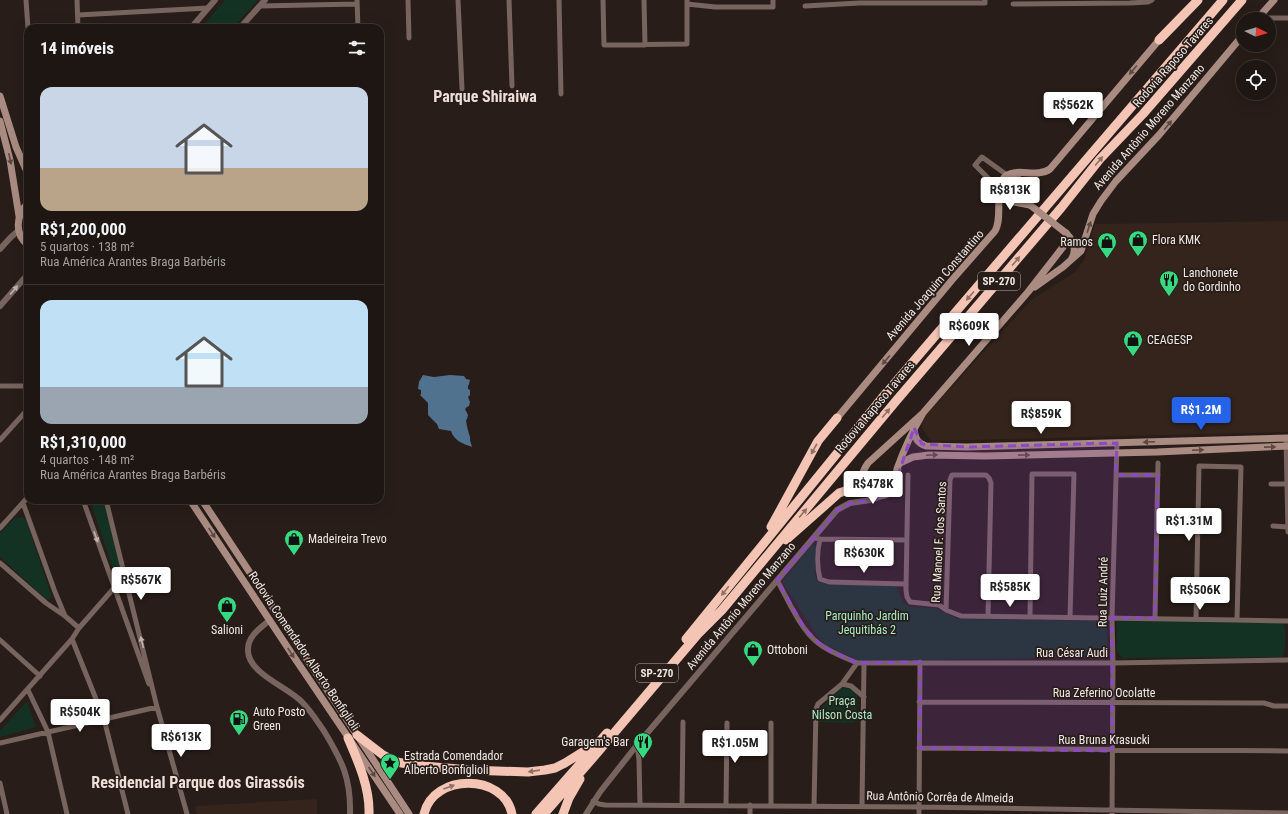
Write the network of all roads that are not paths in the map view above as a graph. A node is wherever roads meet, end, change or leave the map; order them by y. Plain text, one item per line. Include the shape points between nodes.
1 (26, 0) edge
2 (77, 0) edge
3 (215, 0) edge
4 (265, 0) edge
5 (408, 0) edge
6 (458, 0) edge
7 (509, 0) edge
8 (559, 0) edge
9 (603, 0) edge
10 (644, 0) edge
11 (732, 0) edge
12 (773, 0) edge
13 (985, 0) edge
14 (1152, 0) edge
15 (1192, 0) edge
16 (1198, 0) edge
17 (1223, 0) edge
18 (1243, 0) edge
19 (1274, 0) edge
20 (859, 1) edge
21 (899, 1) edge
22 (357, 2) edge
23 (687, 2) edge
24 (940, 2) edge
25 (1078, 2) edge
26 (1013, 4) dead end
27 (259, 6) junction
28 (805, 6) dead end
29 (733, 7) junction
30 (208, 8) junction
31 (1263, 12) edge
32 (78, 15) junction
33 (1276, 18) edge
34 (1288, 18) edge
35 (28, 24) edge
36 (78, 24) edge
37 (194, 24) edge
38 (243, 24) edge
39 (358, 24) edge
40 (409, 38) dead end
41 (1158, 40) junction
42 (1236, 43) edge
43 (645, 45) junction
44 (512, 86) dead end
45 (462, 89) dead end
46 (561, 94) dead end
47 (0, 96) edge
48 (0, 121) edge
49 (24, 165) edge
50 (1011, 174) junction
51 (999, 191) junction
52 (1030, 205) junction
53 (24, 207) edge
54 (19, 216) junction
55 (19, 230) junction
56 (1066, 234) junction
57 (24, 240) edge
58 (0, 249) edge
59 (1071, 260) junction
60 (24, 279) edge
61 (1028, 292) junction
62 (0, 306) edge
63 (0, 386) edge
64 (24, 386) edge
65 (24, 413) edge
66 (923, 413) junction
67 (837, 418) joint
68 (914, 428) junction
69 (1287, 438) edge
70 (0, 440) edge
71 (1117, 443) junction
72 (1287, 446) edge
73 (1117, 452) junction
74 (900, 462) junction
75 (1158, 463) dead end
76 (1116, 474) junction
77 (908, 475) dead end
78 (1158, 475) junction
79 (1271, 484) dead end
80 (1287, 484) junction
81 (864, 492) junction
82 (1288, 493) edge
83 (886, 495) junction
84 (23, 502) joint
85 (84, 504) edge
86 (107, 504) edge
87 (193, 504) edge
88 (205, 504) edge
89 (1273, 526) dead end
90 (1288, 527) edge
91 (0, 528) edge
92 (1288, 532) edge
93 (817, 538) junction
94 (906, 540) junction
95 (750, 561) junction
96 (0, 563) edge
97 (760, 564) junction
98 (777, 580) junction
99 (127, 583) junction
100 (906, 584) junction
101 (114, 588) junction
102 (946, 610) junction
103 (66, 616) junction
104 (988, 616) junction
105 (1030, 617) junction
106 (1070, 617) junction
107 (1112, 618) junction
108 (1155, 618) junction
109 (1196, 619) junction
110 (270, 620) junction
111 (1237, 620) junction
112 (1288, 621) edge
113 (79, 628) junction
114 (72, 639) junction
115 (0, 640) edge
116 (1288, 660) edge
117 (920, 662) junction
118 (857, 663) junction
119 (1113, 663) junction
120 (864, 664) junction
121 (40, 676) junction
122 (842, 684) junction
123 (28, 690) junction
124 (864, 697) junction
125 (919, 702) junction
126 (1113, 703) junction
127 (1288, 706) edge
128 (157, 707) junction
129 (0, 719) edge
130 (104, 719) junction
131 (684, 722) dead end
132 (727, 723) dead end
133 (771, 723) dead end
134 (48, 732) junction
135 (605, 734) junction
136 (353, 736) junction
137 (0, 743) edge
138 (637, 745) junction
139 (919, 748) junction
140 (1112, 751) junction
141 (1288, 752) edge
142 (592, 759) junction
143 (0, 783) edge
144 (594, 801) junction
145 (640, 805) junction
146 (682, 805) junction
147 (726, 805) junction
148 (750, 805) junction
149 (771, 806) junction
150 (814, 806) junction
151 (862, 806) junction
152 (919, 807) junction
153 (1112, 812) edge
154 (1288, 813) edge
155 (7, 814) edge
156 (67, 814) edge
157 (128, 814) edge
158 (187, 814) edge
159 (350, 814) edge
160 (369, 814) edge
161 (400, 814) edge
162 (409, 814) edge
163 (424, 814) edge
164 (512, 814) edge
165 (536, 814) edge
166 (544, 814) edge
167 (563, 814) edge
168 (586, 814) edge
169 (750, 814) edge
170 (918, 814) edge

1 - 35 street
2 - 32 street
3 - 30 street
4 - 27 street
5 - 40 street
6 - 45 street
7 - 44 street
8 - 46 street
9 - 43 street via 604,45
10 - 43 street
11 - 29 street
12 - 29 street via 773,7
13 - 24 street via 985,3
14 - 25 street via 1142,3
15 - 41 street
16 - 41 highway
17 -> 95 highway, Rodovia Raposo Tavares / SP-270 via 882,398
97 -> 18 highway, Rodovia Raposo Tavares / SP-270 via 1100,159
19 - 31 main road
20 - 21 street
20 - 28 street
21 - 24 street
22 - 27 street
22 - 39 street
23 - 29 street
23 - 43 street via 687,44
25 - 26 street
27 - 38 street
30 - 32 street
30 - 37 street
32 - 36 street
33 - 34 street
41 -> 50 main road via 1050,169 1041,173
59 -> 42 main road, Avenida Antônio Moreno Manzano via 1081,251 1093,214 1116,181 1159,135
47 - 49 main road
48 -> 54 main road via 10,160
50 - 51 main road, Avenida Joaquim Constantino via 1002,181
50 - 51 street via 982,157 975,165
50 - 52 main road via 1026,189
51 - 52 main road via 1014,202
51 -> 67 main road, Avenida Joaquim Constantino via 999,223 995,231
52 - 56 main road, bridge
53 - 54 main road
54 - 55 main road
55 - 57 main road
55 - 58 street
56 - 59 main road via 1071,238 1074,248
56 - 61 main road, Avenida Antônio Moreno Manzano via 1063,247
59 - 61 main road, Avenida Antônio Moreno Manzano
62 -> 60 street
61 - 66 main road, Avenida Antônio Moreno Manzano
63 - 64 street
65 - 70 street
66 - 68 main road, Avenida Antônio Moreno Manzano
66 - 81 main road, Avenida Antônio Moreno Manzano via 868,463 861,477
67 -> 95 highway via 818,441 777,518
68 - 71 main road via 918,442 926,446
68 - 74 main road, Avenida Antônio Moreno Manzano
69 -> 71 main road
69 - 72 street
71 - 73 street, Rua Luiz André
73 -> 72 main road
72 - 80 street
74 -> 73 main road via 912,457 929,455
73 - 76 street, Rua Luiz André
74 - 83 main road, Avenida Antônio Moreno Manzano via 895,486
75 - 78 street
76 - 78 street
76 - 107 street, Rua Luiz André
77 - 94 street
78 - 108 street
79 - 80 street
80 - 82 street
81 - 83 main road via 875,496
81 - 97 highway via 851,489 838,493
82 - 90 street
83 - 93 street, Avenida Antônio Moreno Manzano via 844,506 838,510
84 - 91 street
84 - 103 street
85 -> 101 street
86 - 99 street
87 -> 110 main road, Rodovia Comendador Alberto Bonfiglioli
88 - 136 main road, Rodovia Comendador Alberto Bonfiglioli
89 - 90 street
90 - 92 street
93 - 94 street
93 - 98 street, Avenida Antônio Moreno Manzano
93 - 100 street via 820,579 829,582
94 - 100 street
95 -> 135 highway, Rodovia Raposo Tavares / SP-270
96 - 103 street via 46,603
97 - 142 highway, Rodovia Raposo Tavares / SP-270
98 - 118 street, Rua César Audi via 811,637 824,648
98 - 138 street, Avenida Antônio Moreno Manzano
99 - 101 street
128 -> 99 street
100 - 102 street via 910,602 939,605
101 - 113 street
101 - 128 street
102 - 104 street via 961,616
102 - 104 street, Rua Manoel F. dos Santos via 950,480 952,475 986,476 991,483
103 - 113 street
104 - 105 street
105 - 106 street
105 - 106 street via 1032,474 1074,474
106 - 107 street
107 - 108 street
107 - 119 street, Rua Luiz André
108 - 109 street
109 - 111 street
109 - 111 street via 1199,466 1241,467
110 -> 136 main road, Rodovia Comendador Alberto Bonfiglioli
110 - 159 street via 249,643 251,662 313,713 342,763 350,794
111 - 112 street
113 - 114 street
114 - 121 street
114 - 130 street
115 - 121 street
116 - 119 street, Rua César Audi
117 - 119 street, Rua César Audi
117 - 120 street, Rua César Audi
117 - 125 street
118 - 120 street, Rua César Audi
118 - 122 street
119 - 126 street, Rua Luiz André
120 - 124 street
121 - 123 street
122 - 124 street via 851,686
122 - 150 street via 818,704 816,709
123 - 129 street
123 - 134 street
124 - 151 street
125 - 126 street, Rua Zeferino Ocolatte
125 - 139 street
126 - 127 street, Rua Zeferino Ocolatte via 1264,703
126 - 140 street, Rua Luiz André
128 - 130 street
128 - 158 street
130 - 134 street
130 - 157 street
131 - 146 street
132 - 147 street
133 - 149 street
134 - 137 street
134 - 156 street
135 -> 136 highway via 586,750 555,768 528,772 397,762
135 - 165 highway, Rodovia Raposo Tavares / SP-270
136 - 160 highway via 365,784
136 -> 161 main road, Rodovia Comendador Alberto Bonfiglioli
136 - 162 main road, Rodovia Comendador Alberto Bonfiglioli
138 - 144 street, Avenida Antônio Moreno Manzano
138 - 145 street
139 - 140 street, Rua Bruna Krasucki
139 - 152 street
140 - 141 street, Rua Bruna Krasucki
140 - 153 street, Rua Luiz André
142 - 166 highway, Rodovia Raposo Tavares / SP-270
142 - 167 highway via 575,786
143 - 155 street
144 - 145 street, Rua Antônio Corrêa de Almeida via 605,805
144 - 168 street, Avenida Antônio Moreno Manzano
145 - 146 street, Rua Antônio Corrêa de Almeida
146 - 147 street, Rua Antônio Corrêa de Almeida
147 - 148 street, Rua Antônio Corrêa de Almeida
148 - 149 street, Rua Antônio Corrêa de Almeida
148 - 169 street
149 - 150 street, Rua Antônio Corrêa de Almeida
150 - 151 street, Rua Antônio Corrêa de Almeida
151 - 152 street, Rua Antônio Corrêa de Almeida
152 - 153 street, Rua Antônio Corrêa de Almeida
152 - 170 street
153 - 154 street, Rua Antônio Corrêa de Almeida
163 -> 164 highway via 437,792 446,787 466,783 486,786 503,795

